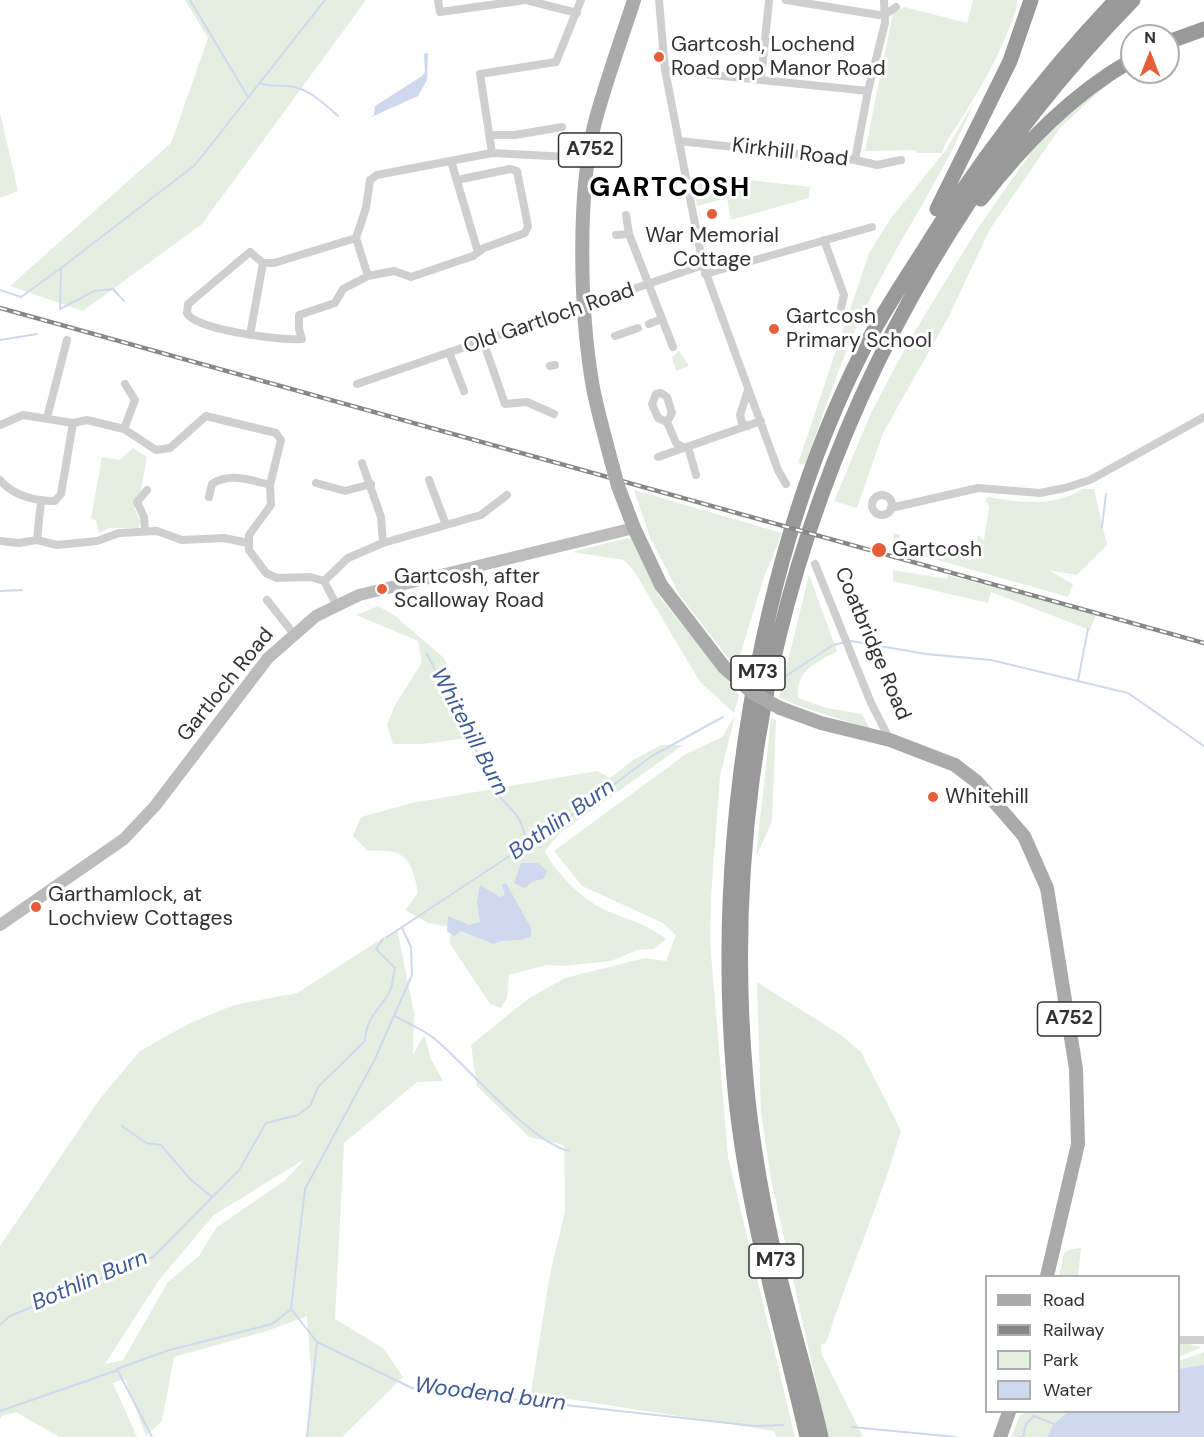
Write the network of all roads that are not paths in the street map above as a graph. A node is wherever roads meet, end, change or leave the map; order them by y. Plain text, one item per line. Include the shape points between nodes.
1 (438, 0) edge
2 (526, 0) edge
3 (581, 0) edge
4 (634, 0) edge
5 (659, 0) edge
6 (769, 0) edge
7 (786, 0) edge
8 (884, 0) edge
9 (1031, 0) edge
10 (1116, 0) edge
11 (1133, 0) edge
12 (896, 7) dead end
13 (577, 13) junction
14 (886, 15) junction
15 (1204, 29) edge
16 (1180, 38) edge
17 (1120, 68) edge
18 (665, 70) junction
19 (761, 80) junction
20 (868, 91) junction
21 (562, 127) dead end
22 (489, 135) junction
23 (679, 141) junction
24 (492, 153) junction
25 (588, 158) junction
26 (855, 160) junction
27 (901, 160) dead end
28 (451, 161) junction
29 (457, 180) junction
30 (626, 215) dead end
31 (872, 228) dead end
32 (629, 234) junction
33 (616, 235) dead end
34 (356, 238) junction
35 (824, 240) junction
36 (478, 252) junction
37 (263, 263) junction
38 (704, 269) junction
39 (368, 276) junction
40 (649, 285) junction
41 (585, 307) junction
42 (841, 308) dead end
43 (662, 319) junction
44 (649, 324) dead end
45 (638, 328) dead end
46 (250, 334) junction
47 (615, 336) dead end
48 (67, 340) dead end
49 (483, 341) junction
50 (674, 347) dead end
51 (449, 352) junction
52 (860, 355) junction
53 (125, 384) dead end
54 (357, 384) dead end
55 (748, 388) junction
56 (464, 391) dead end
57 (861, 395) junction
58 (554, 414) dead end
59 (1204, 417) edge
60 (47, 418) junction
61 (761, 421) junction
62 (0, 422) edge
63 (667, 422) dead end
64 (74, 423) junction
65 (748, 426) junction
66 (124, 429) junction
67 (686, 448) junction
68 (658, 457) dead end
69 (362, 463) dead end
70 (696, 475) dead end
71 (0, 480) edge
72 (429, 480) dead end
73 (316, 483) dead end
74 (371, 483) junction
75 (270, 484) junction
76 (786, 484) dead end
77 (147, 490) dead end
78 (507, 495) dead end
79 (209, 497) dead end
80 (41, 501) junction
81 (891, 508) dead end
82 (446, 525) junction
83 (634, 528) junction
84 (145, 531) junction
85 (37, 540) junction
86 (0, 541) edge
87 (248, 543) junction
88 (383, 543) junction
89 (815, 564) dead end
90 (324, 581) junction
91 (267, 600) dead end
92 (336, 604) junction
93 (293, 633) junction
94 (890, 740) junction
95 (0, 925) edge
96 (1047, 1275) edge
97 (1180, 1340) edge
98 (1204, 1340) edge
99 (1009, 1413) edge
100 (807, 1437) edge
101 (821, 1437) edge
102 (1000, 1437) edge

1 - 2 street via 440,12
2 - 13 street
3 - 13 street
4 - 25 main road, A752 via 598,112
5 - 18 street
6 - 19 street
7 - 14 street
8 - 14 street
9 - 52 highway via 996,91
10 - 52 highway, M73 via 1035,90 978,165 894,292
11 - 57 highway, M73 via 1053,88 968,201 913,292
12 - 14 street
13 - 22 street via 556,62 480,75
14 - 20 street
15 - 16 highway
17 - 57 highway via 1066,105 1014,158 934,270
18 - 19 street
18 - 23 street
19 - 20 street
20 - 26 street
21 - 22 street
22 - 24 street
23 - 26 street, Kirkhill Road
23 - 38 street
24 - 25 street
24 - 28 street
25 - 41 main road, A752
26 - 27 street, Kirkhill Road via 877,165
28 - 29 street
28 - 34 street via 374,176
29 - 36 street
29 - 36 street via 510,169 519,174 528,229
30 - 32 street, Old Gartloch Road
31 - 35 street, Old Gartloch Road
32 - 33 street
32 - 40 street, Old Gartloch Road
34 - 37 street
34 - 39 street
35 - 38 street, Old Gartloch Road
35 - 42 street via 844,295
36 - 39 street via 411,277 394,271
37 - 46 street
37 - 46 street via 250,252 186,308 192,320
38 - 40 street, Old Gartloch Road
38 - 55 street
39 - 46 street via 343,289 335,303 300,315 302,339
40 - 41 street, Old Gartloch Road
40 - 43 street
41 - 49 street, Old Gartloch Road
41 - 83 main road, Coatbridge Road / A752, bridge via 592,380 618,486
43 - 44 street
43 - 50 street
45 - 47 street
48 - 60 street
49 - 51 street, Old Gartloch Road
49 - 58 street via 504,404 527,402
51 - 54 street, Old Gartloch Road
51 - 56 street, Old Gartloch Road
52 - 100 highway, M73 via 797,512 775,597 748,725 731,865 731,1028 745,1166 760,1251
53 - 66 street via 135,400
55 - 61 street
55 - 65 street via 740,415 742,423
57 - 101 highway, M73 via 813,518 773,660 752,781 741,920 742,1027 757,1165 773,1249
59 - 81 street via 1090,480 1065,488 1040,494 978,488
60 - 62 street via 23,415
60 - 64 street
61 - 65 street
61 - 76 street
63 - 67 street via 676,443
64 - 66 street via 87,420
64 - 80 street via 61,494 55,501
65 - 67 street
66 - 75 street via 156,450 170,448 206,416 276,434 281,440
67 - 68 street
67 - 70 street
69 - 74 street
71 - 80 street via 6,488
72 - 82 street
73 - 74 street via 345,491
74 - 88 street via 381,517
75 - 79 street via 232,478 212,484
75 - 87 street via 270,505 249,535
77 - 84 street via 137,502
78 - 82 street via 482,514
80 - 85 street
82 - 88 street
83 - 92 main road, Gartloch Road via 359,595
83 - 94 main road, Coatbridge Road / A752, bridge via 661,585 724,667 753,693 820,723
84 - 85 street via 57,545
84 - 87 street via 158,531 182,540 224,538
85 - 86 street
87 - 90 street via 252,557 266,573 277,578 310,577
88 - 90 street via 348,558
89 - 94 street, Coatbridge Road
90 - 92 street
91 - 93 street
92 - 93 main road, Gartloch Road
93 - 95 main road, Gartloch Road via 268,658 124,839
94 - 96 main road, Coatbridge Road / A752 via 956,765 977,782 1024,836 1047,888 1076,1069 1078,1144
97 - 98 street
99 - 102 main road

